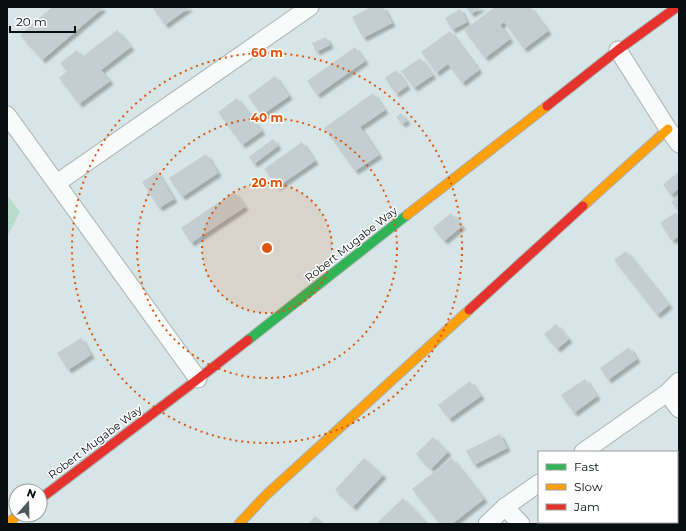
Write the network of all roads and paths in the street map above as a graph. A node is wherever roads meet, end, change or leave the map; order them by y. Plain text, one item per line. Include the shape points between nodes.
1 (310, 7) edge
2 (677, 7) edge
3 (618, 50) junction
4 (7, 115) edge
5 (668, 129) junction
6 (679, 144) edge
7 (57, 183) junction
8 (198, 379) junction
9 (679, 381) edge
10 (667, 393) junction
11 (679, 409) edge
12 (584, 451) edge
13 (538, 484) edge
14 (48, 493) edge
15 (505, 507) junction
16 (239, 524) edge
17 (487, 524) edge
18 (521, 524) edge

1 - 7 street
2 - 3 street, Robert Mugabe Way
3 - 5 street
3 - 8 street, Robert Mugabe Way
4 - 7 street
5 - 6 street
5 - 16 street via 265,496
7 - 8 street
8 - 14 street, Robert Mugabe Way
9 - 10 street
10 - 11 street
10 - 12 street
13 - 15 street
15 - 17 street
15 - 18 street

